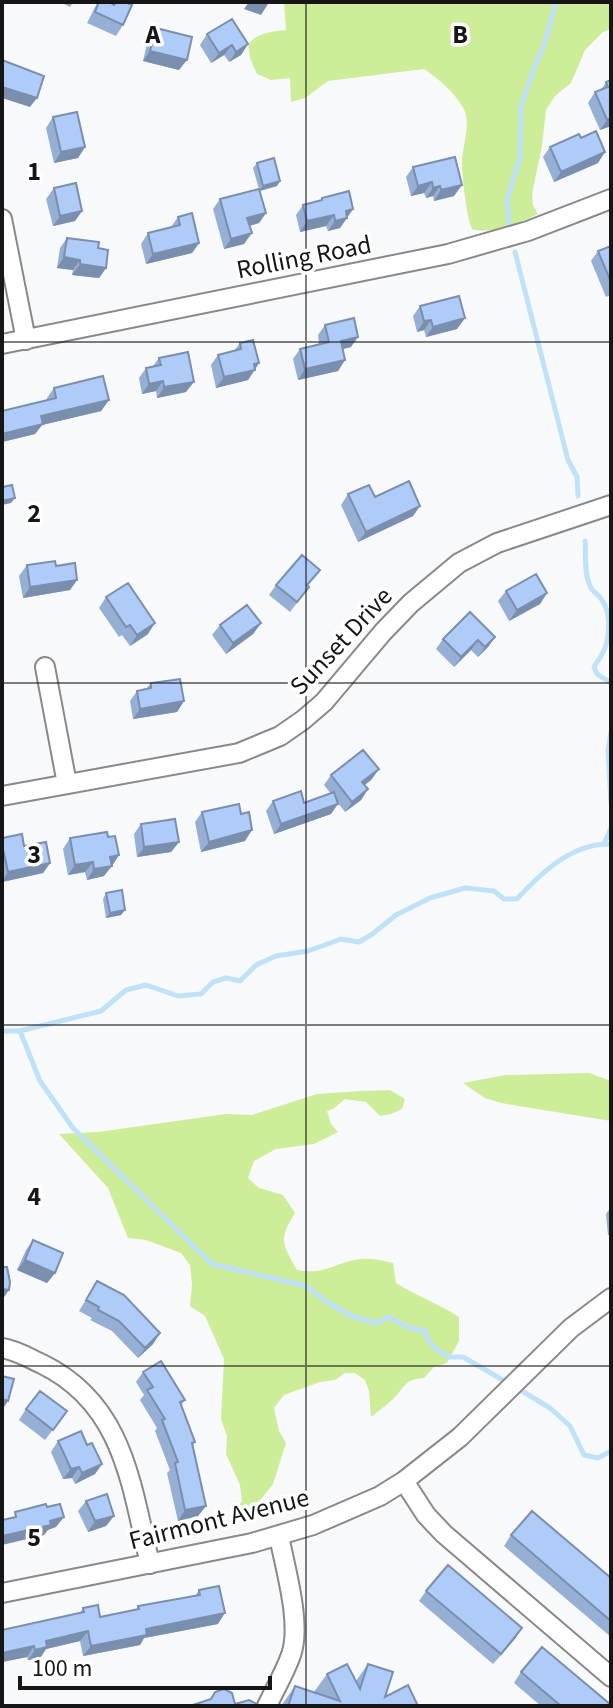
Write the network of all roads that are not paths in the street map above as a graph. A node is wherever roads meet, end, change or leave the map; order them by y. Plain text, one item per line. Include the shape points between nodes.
1 (611, 199) edge
2 (2, 219) edge
3 (26, 340) junction
4 (2, 344) edge
5 (611, 505) edge
6 (45, 667) dead end
7 (67, 784) junction
8 (2, 796) edge
9 (611, 1298) edge
10 (2, 1348) edge
11 (404, 1481) junction
12 (279, 1536) junction
13 (150, 1564) junction
14 (2, 1593) edge
15 (611, 1677) edge
16 (267, 1706) edge

1 - 3 street, Rolling Road via 448,254
2 - 3 street
3 - 4 street, Rolling Road
5 - 7 street, Sunset Drive via 497,543 459,563 411,603 324,702 280,736 239,753
6 - 7 street
7 - 8 street, Sunset Drive
9 - 11 street, Fairmont Avenue via 571,1328 476,1424
10 - 13 street via 57,1371 104,1416 126,1463
11 - 12 street, Fairmont Avenue via 347,1511
11 - 15 street via 444,1534
12 - 13 street, Fairmont Avenue
12 - 16 street via 295,1636
13 - 14 street, Fairmont Avenue

